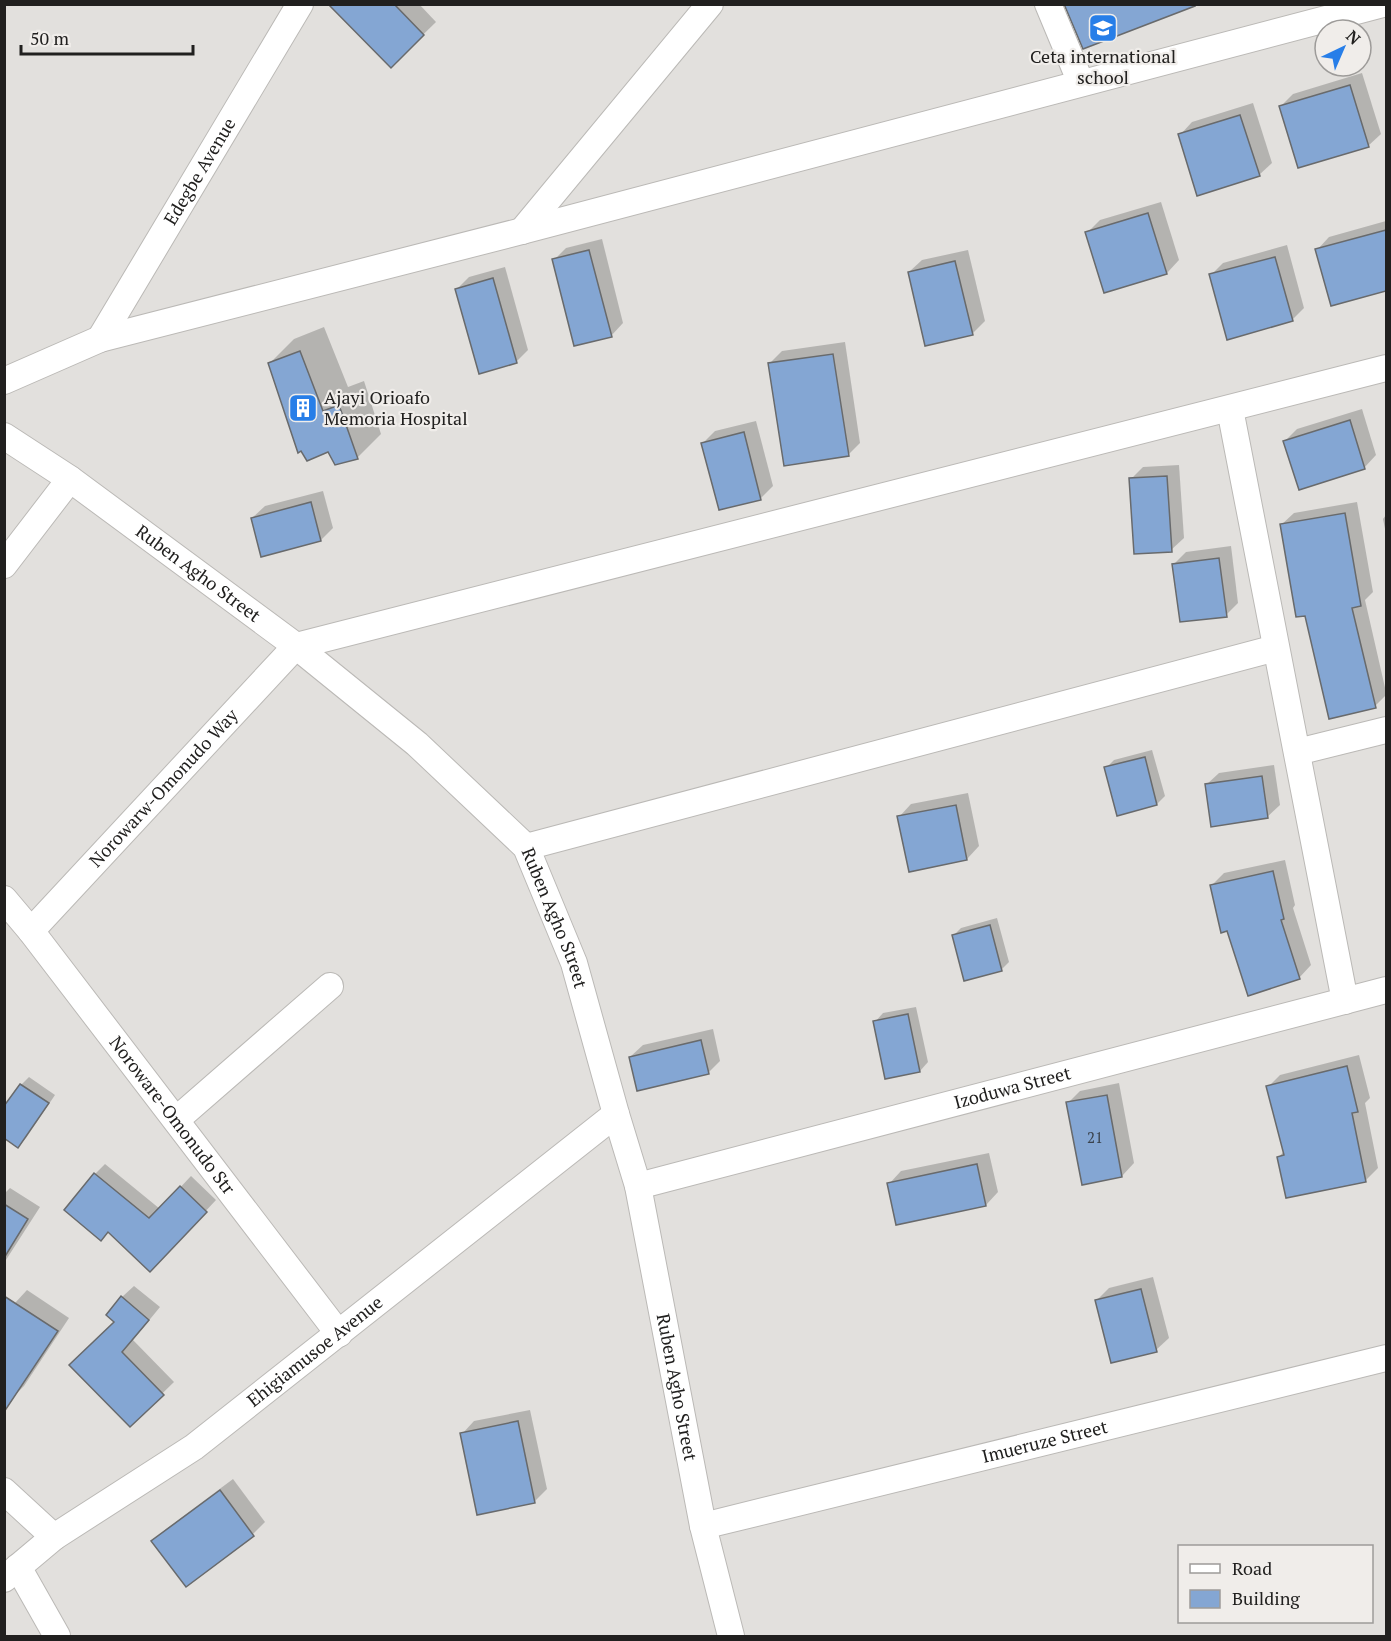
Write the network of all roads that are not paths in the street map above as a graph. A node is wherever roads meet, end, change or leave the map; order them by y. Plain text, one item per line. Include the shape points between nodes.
1 (300, 4) edge
2 (710, 4) edge
3 (1048, 4) edge
4 (1383, 4) edge
5 (1081, 83) junction
6 (522, 231) junction
7 (100, 339) junction
8 (1386, 368) edge
9 (4, 381) edge
10 (1230, 409) junction
11 (4, 436) edge
12 (70, 479) junction
13 (4, 565) edge
14 (296, 646) junction
15 (1276, 648) junction
16 (1386, 730) edge
17 (1297, 752) junction
18 (526, 847) junction
19 (4, 899) edge
20 (31, 931) junction
21 (330, 986) dead end
22 (1386, 990) edge
23 (1345, 1001) junction
24 (616, 1114) junction
25 (176, 1120) junction
26 (638, 1186) junction
27 (339, 1334) junction
28 (1386, 1358) edge
29 (4, 1491) edge
30 (703, 1527) junction
31 (54, 1537) junction
32 (11, 1573) edge
33 (57, 1636) edge
34 (731, 1636) edge

1 - 7 street, Edegbe Avenue
2 - 6 street
3 - 5 street
4 - 5 street
5 - 6 street
6 - 7 street
7 - 9 street
8 - 10 street
10 - 14 street
10 - 15 street
11 - 12 street, Ruben Agho Street
12 - 13 street
12 - 14 street, Ruben Agho Street
14 - 18 street, Ruben Agho Street via 417,744
14 - 20 street, Norowarw-Omonudo Way
15 - 17 street
15 - 18 street
16 - 17 street
17 - 23 street
18 - 24 street, Ruben Agho Street via 574,963
19 - 20 street, Noroware-Omonudo Str
20 - 25 street, Noroware-Omonudo Str
21 - 25 street
22 - 23 street, Izoduwa Street
23 - 26 street, Izoduwa Street
24 - 26 street, Ruben Agho Street
24 - 27 street, Ehigiamusoe Avenue
25 - 27 street, Noroware-Omonudo Str
26 - 30 street, Ruben Agho Street
27 - 31 street, Ehigiamusoe Avenue via 194,1447
28 - 30 street, Imueruze Street
29 - 31 street
30 - 34 street, Ruben Agho Street
31 - 32 street, Ehigiamusoe Avenue
32 - 33 street

